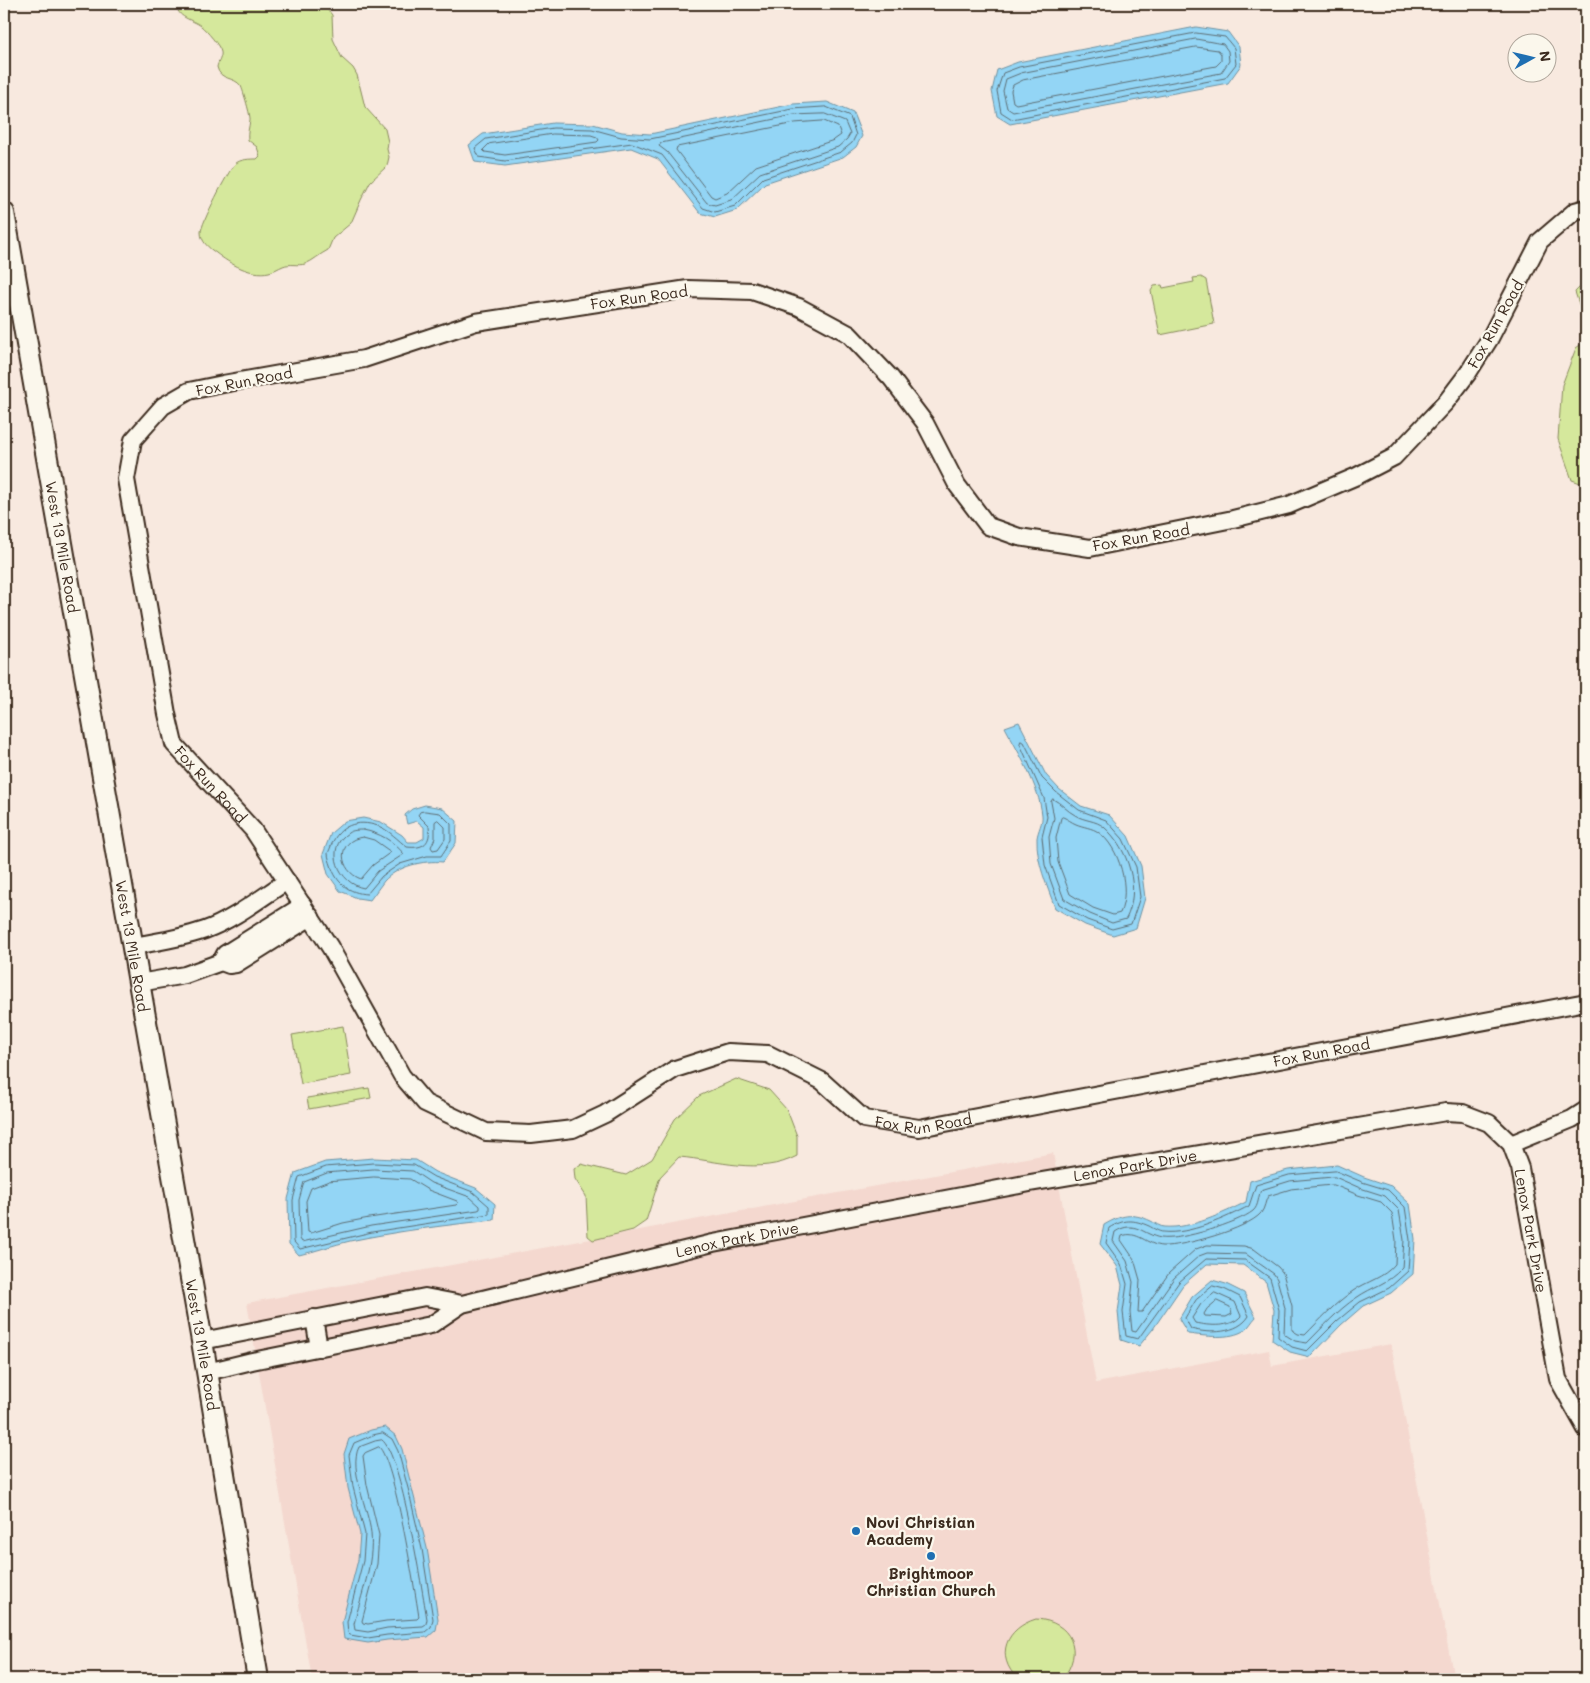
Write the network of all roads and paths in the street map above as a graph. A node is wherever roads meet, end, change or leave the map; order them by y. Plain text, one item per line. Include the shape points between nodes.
1 (1586, 208) edge
2 (4, 213) edge
3 (288, 881) junction
4 (307, 911) junction
5 (133, 946) junction
6 (139, 982) junction
7 (1586, 1002) edge
8 (1586, 1110) edge
9 (1511, 1144) junction
10 (462, 1304) junction
11 (314, 1318) junction
12 (202, 1341) junction
13 (319, 1348) junction
14 (207, 1372) junction
15 (1586, 1429) edge
16 (258, 1679) edge

1 - 3 street, Fox Run Road via 1575,211 1540,241 1489,340 1468,373 1446,402 1394,457 1289,505 1090,548 1019,537 988,526 957,486 925,423 891,378 850,334 799,307 752,292 688,289 476,322 364,359 189,392 163,406 133,440 126,479 167,714 174,744 253,830
2 - 5 street, West 13 Mile Road
3 - 4 street, Fox Run Road
3 - 5 street via 206,930
4 - 6 street via 236,964 221,962 184,975
4 - 7 street, Fox Run Road via 402,1076 425,1103 486,1132 531,1134 573,1129 605,1114 675,1069 728,1052 768,1054 822,1081 864,1119 919,1128
5 - 6 street, West 13 Mile Road
6 - 12 street, West 13 Mile Road
8 - 9 street
9 - 10 street, Lenox Park Drive via 1489,1123 1463,1113 1446,1112 1030,1183 713,1243
9 - 15 street, Lenox Park Drive via 1520,1168 1558,1380
10 - 11 street, Lenox Park Drive via 425,1298
10 - 13 street, Lenox Park Drive via 431,1325
11 - 12 street, Lenox Park Drive
11 - 13 street
12 - 14 street, West 13 Mile Road
13 - 14 street, Lenox Park Drive
14 - 16 street, West 13 Mile Road

